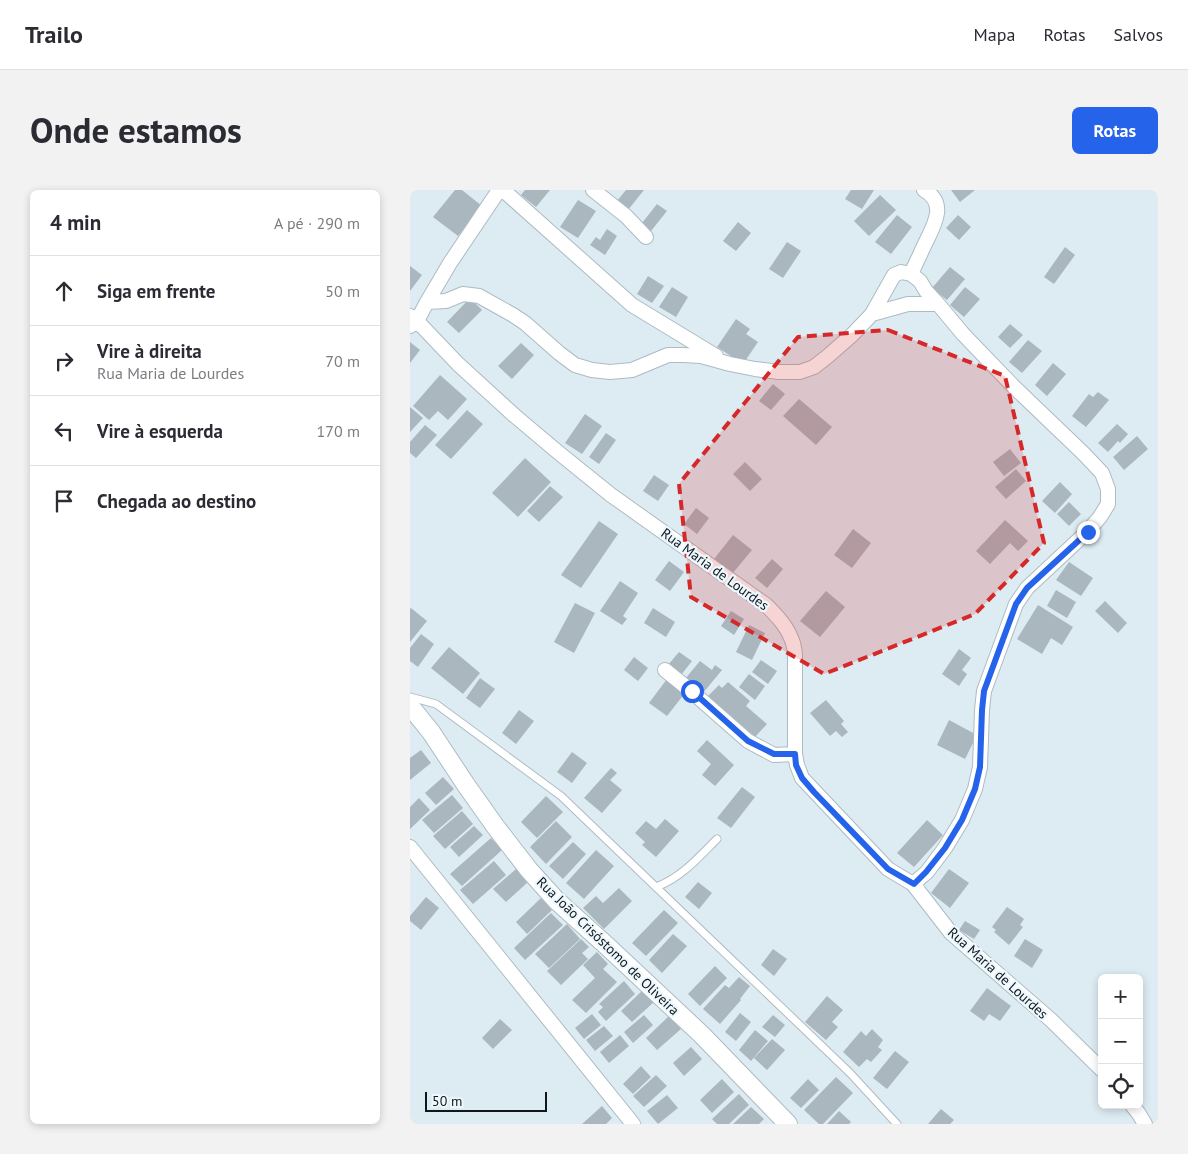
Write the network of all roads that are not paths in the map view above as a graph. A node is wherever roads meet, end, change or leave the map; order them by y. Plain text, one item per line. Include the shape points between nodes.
1 (501, 190) edge
2 (593, 190) edge
3 (924, 190) edge
4 (646, 237) dead end
5 (911, 274) junction
6 (427, 302) junction
7 (938, 304) junction
8 (872, 314) junction
9 (412, 321) edge
10 (730, 364) junction
11 (665, 670) dead end
12 (410, 697) edge
13 (410, 706) edge
14 (795, 754) junction
15 (717, 839) dead end
16 (410, 847) edge
17 (914, 884) junction
18 (656, 887) junction
19 (1098, 1066) edge
20 (1135, 1109) edge
21 (633, 1124) edge
22 (788, 1124) edge
23 (897, 1124) edge
24 (1146, 1124) edge

1 - 6 street
1 - 10 street via 632,305
2 - 4 street
3 - 5 street via 936,201 938,213
5 - 7 street
5 - 8 street via 901,272 894,275
6 - 9 street
6 - 10 street via 446,301 464,294 479,296 513,314 575,364 592,370 632,370 668,355 683,354
7 - 8 street via 908,304
7 - 17 street via 1013,386 1102,473 1108,489 1108,504 1088,532 1027,588 1016,604 984,691 980,767 975,789 945,848
8 - 10 street via 828,356 814,367 800,372
9 - 14 street, Rua Maria de Lourdes via 515,416 611,495 776,615 792,639 795,654
11 - 14 street via 748,741 774,754
12 - 18 lane via 436,704 561,796
13 - 22 street, Rua João Crisóstomo de Oliveira via 432,732 495,826 556,900 702,1035
14 - 17 street, Rua Maria de Lourdes via 796,765 808,785 888,869
15 - 18 lane via 684,871
16 - 21 street
17 - 19 street, Rua Maria de Lourdes via 951,933 1051,1020
18 - 23 lane via 850,1073
20 - 24 street

